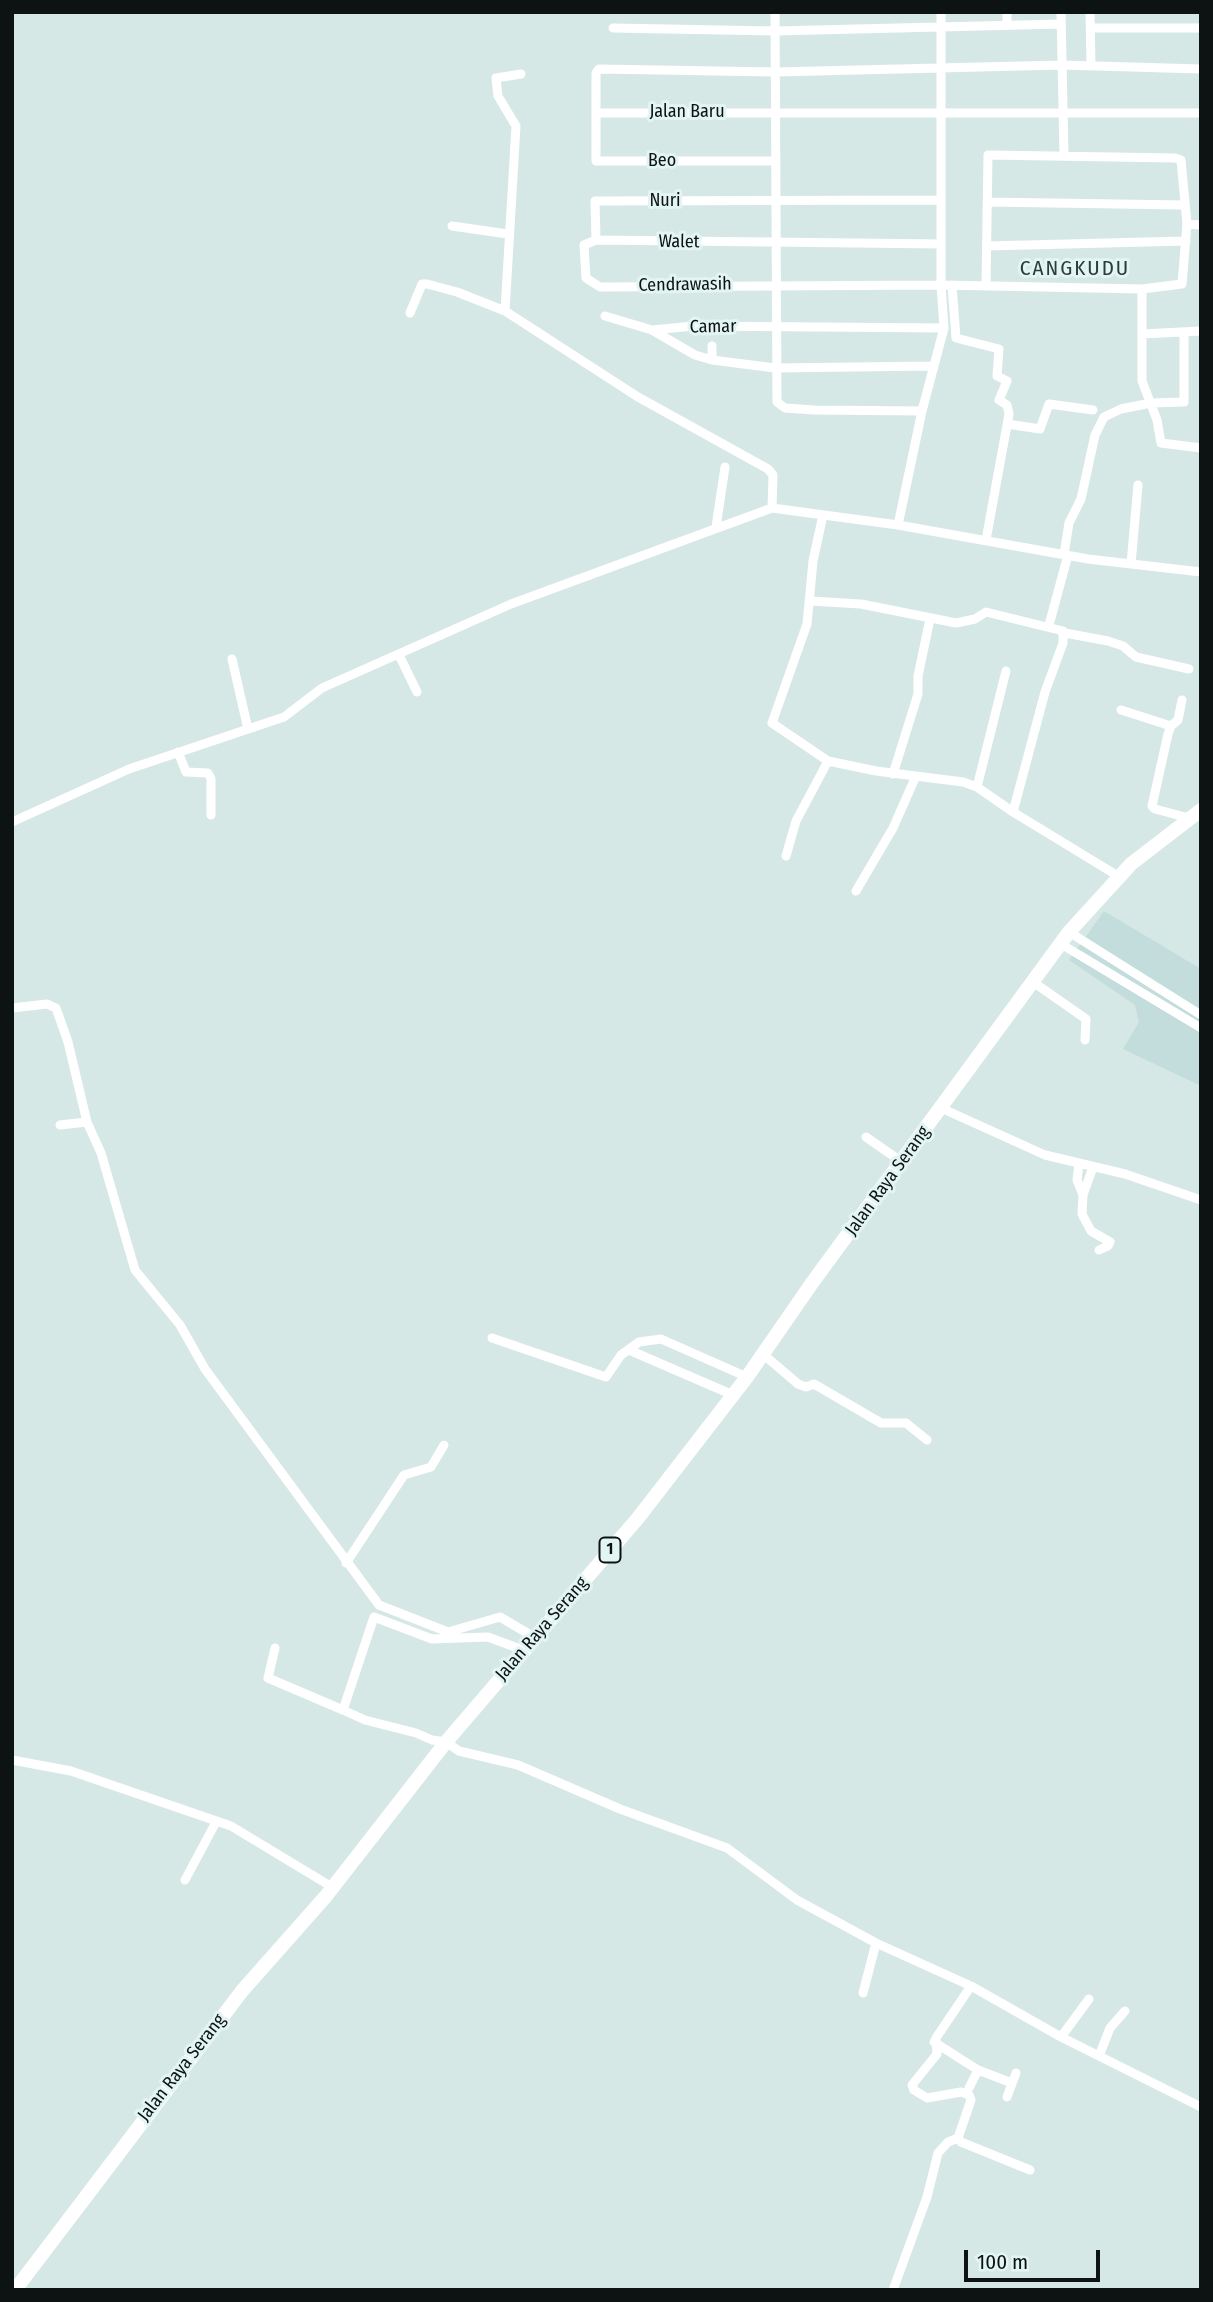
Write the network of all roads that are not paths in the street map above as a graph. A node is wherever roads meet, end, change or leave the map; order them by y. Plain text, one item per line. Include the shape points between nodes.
1 (775, 12) edge
2 (941, 12) edge
3 (1007, 12) edge
4 (1061, 12) edge
5 (1090, 12) edge
6 (1061, 24) junction
7 (1007, 25) junction
8 (612, 27) dead end
9 (940, 27) junction
10 (1091, 28) junction
11 (1201, 28) edge
12 (775, 31) junction
13 (1061, 65) junction
14 (1091, 66) junction
15 (1201, 69) edge
16 (942, 70) junction
17 (776, 72) junction
18 (521, 74) dead end
19 (776, 112) junction
20 (942, 112) junction
21 (598, 113) junction
22 (1062, 113) junction
23 (1201, 113) edge
24 (1064, 156) junction
25 (776, 161) junction
26 (940, 200) junction
27 (775, 202) junction
28 (987, 202) junction
29 (1184, 205) junction
30 (1187, 224) junction
31 (1201, 225) edge
32 (452, 226) dead end
33 (508, 234) junction
34 (596, 240) junction
35 (1186, 242) junction
36 (775, 243) junction
37 (941, 244) junction
38 (987, 246) junction
39 (775, 284) junction
40 (941, 285) junction
41 (952, 285) junction
42 (596, 286) joint
43 (986, 286) junction
44 (1142, 289) junction
45 (505, 312) junction
46 (410, 313) dead end
47 (605, 316) dead end
48 (775, 326) junction
49 (944, 328) junction
50 (652, 330) junction
51 (1201, 331) edge
52 (1184, 332) junction
53 (1142, 334) junction
54 (712, 346) dead end
55 (712, 360) junction
56 (934, 366) junction
57 (775, 368) junction
58 (1151, 402) junction
59 (1093, 410) dead end
60 (922, 411) junction
61 (1007, 424) junction
62 (1201, 448) edge
63 (725, 467) dead end
64 (1138, 485) dead end
65 (772, 508) junction
66 (823, 515) junction
67 (898, 525) junction
68 (716, 527) junction
69 (986, 540) junction
70 (1066, 555) junction
71 (1131, 564) junction
72 (1201, 572) edge
73 (810, 601) junction
74 (930, 619) junction
75 (1049, 625) junction
76 (1065, 633) junction
77 (399, 655) junction
78 (232, 659) dead end
79 (1189, 669) dead end
80 (1006, 671) dead end
81 (417, 692) dead end
82 (1182, 700) dead end
83 (1121, 710) dead end
84 (1171, 726) junction
85 (248, 729) junction
86 (178, 752) junction
87 (828, 761) junction
88 (893, 774) junction
89 (916, 776) junction
90 (977, 787) junction
91 (1013, 812) junction
92 (1195, 814) edge
93 (211, 815) dead end
94 (12, 822) edge
95 (786, 856) dead end
96 (1118, 876) junction
97 (856, 891) dead end
98 (1065, 938) junction
99 (1033, 982) junction
100 (12, 1008) edge
101 (1201, 1014) edge
102 (1201, 1028) edge
103 (1086, 1040) dead end
104 (941, 1108) junction
105 (87, 1122) junction
106 (60, 1125) dead end
107 (866, 1137) dead end
108 (902, 1162) junction
109 (1079, 1164) junction
110 (1093, 1167) junction
111 (1083, 1195) junction
112 (1201, 1200) edge
113 (1099, 1250) dead end
114 (492, 1338) dead end
115 (629, 1350) junction
116 (764, 1355) junction
117 (747, 1377) junction
118 (733, 1395) junction
119 (927, 1440) dead end
120 (444, 1445) dead end
121 (345, 1563) junction
122 (534, 1637) junction
123 (275, 1648) dead end
124 (523, 1650) junction
125 (343, 1710) junction
126 (446, 1742) junction
127 (12, 1760) edge
128 (216, 1822) junction
129 (185, 1880) dead end
130 (332, 1887) junction
131 (876, 1943) junction
132 (971, 1986) junction
133 (863, 1993) dead end
134 (1089, 1999) dead end
135 (1125, 2011) dead end
136 (1061, 2037) junction
137 (934, 2042) junction
138 (1099, 2056) junction
139 (978, 2070) junction
140 (1016, 2073) dead end
141 (1012, 2083) junction
142 (969, 2088) dead end
143 (1007, 2097) dead end
144 (1201, 2107) edge
145 (958, 2138) junction
146 (1030, 2169) dead end
147 (15, 2290) edge
148 (894, 2290) edge

1 - 12 street
2 - 9 street
3 - 7 street
4 - 6 street
5 - 10 street
6 - 7 street
6 - 13 street
7 - 9 street
8 - 12 street
9 - 12 street
9 - 16 street
10 - 11 street
10 - 14 street
12 - 17 street
13 - 14 street
13 - 16 street
13 - 22 street
14 - 15 street
16 - 17 street
16 - 20 street
17 - 19 street
17 - 21 street via 599,69
18 - 33 street via 496,75 498,96 516,126
19 - 20 street, Jalan Baru
19 - 21 street, Jalan Baru
19 - 25 street
20 - 22 street, Jalan Baru
20 - 26 street
21 - 25 street, Beo via 598,162
22 - 23 street, Jalan Baru
22 - 24 street
24 - 28 street via 988,155
24 - 29 street via 1181,160
25 - 27 street
26 - 27 street
26 - 37 street
27 - 34 street, Nuri via 595,201
27 - 36 street
28 - 29 street
28 - 38 street
29 - 30 street
30 - 31 street
30 - 35 street
32 - 33 street
33 - 45 street
34 - 36 street, Walet
34 - 42 street, Walet via 584,245 586,278
35 - 38 street
35 - 44 street, Cendrawasih via 1182,284
36 - 37 street, Walet
36 - 39 street
37 - 40 street
38 - 43 street
39 - 40 street, Cendrawasih
39 - 42 street, Cendrawasih
39 - 48 street
40 - 41 street, Cendrawasih
40 - 49 street
41 - 43 street, Cendrawasih
41 - 61 street via 956,338 999,349 997,376 1007,381 999,400 1008,407
43 - 44 street, Cendrawasih
44 - 53 street
45 - 46 street via 457,292 422,284
45 - 65 street via 638,397 768,469 773,475
47 - 50 street
48 - 49 street, Camar
48 - 50 street, Camar
48 - 57 street
49 - 56 street
50 - 55 street
51 - 52 street
52 - 53 street
52 - 58 street via 1184,402
53 - 58 street via 1142,381
54 - 55 street
55 - 57 street
56 - 57 street
56 - 60 street
57 - 60 street via 777,402 785,408
58 - 62 street via 1161,443
58 - 70 street via 1121,410 1101,422 1081,499 1069,523
59 - 61 street via 1049,404 1040,429
60 - 67 street
61 - 69 street
63 - 68 street
64 - 71 street
65 - 66 street
65 - 68 street
66 - 67 street
66 - 73 street
67 - 69 street
68 - 77 street via 511,604
69 - 70 street
70 - 71 street
70 - 75 street
71 - 72 street
73 - 74 street via 861,604
73 - 87 street via 801,645 772,723
74 - 75 street via 967,622 986,612
74 - 88 street via 918,694
75 - 76 street
76 - 79 street via 1108,641 1136,657
76 - 91 street
77 - 81 street
77 - 85 street via 322,688 284,717
78 - 85 street
80 - 90 street
82 - 84 street via 1178,720
83 - 84 street
84 - 92 street via 1152,806
85 - 86 street
86 - 93 street via 186,772 203,772 211,779
86 - 94 street via 128,769
87 - 88 street
87 - 95 street via 796,821
88 - 89 street
89 - 90 street via 951,778
89 - 97 street via 893,828
90 - 91 street
91 - 96 street
92 - 96 highway, Jalan Raya Serang / 1
96 - 98 highway, Jalan Raya Serang / 1
98 - 99 highway, Jalan Raya Serang / 1
98 - 101 street
98 - 102 street
99 - 103 street via 1086,1019
99 - 104 highway, Jalan Raya Serang / 1
100 - 105 street via 47,1004 56,1008
104 - 108 highway, Jalan Raya Serang / 1
104 - 109 street via 1045,1156
105 - 106 street
105 - 121 street via 101,1153 135,1270 180,1325 205,1369
107 - 108 street
108 - 116 highway, Jalan Raya Serang / 1
109 - 110 street
109 - 111 street via 1077,1180
110 - 111 street
110 - 112 street
111 - 113 street via 1084,1223 1110,1241
114 - 115 street via 601,1377 609,1376
115 - 117 street via 639,1342 662,1339
115 - 118 street
116 - 117 highway, Jalan Raya Serang / 1
116 - 119 street via 798,1384 814,1384 881,1423 906,1423
117 - 118 highway, Jalan Raya Serang / 1
118 - 122 highway, Jalan Raya Serang / 1 via 638,1518
120 - 121 street via 431,1467 404,1475
121 - 122 street via 379,1605 406,1617 448,1632 500,1617
122 - 124 highway, Jalan Raya Serang / 1
123 - 125 street via 268,1678
124 - 125 street via 488,1637 432,1639 374,1617
124 - 126 highway, Jalan Raya Serang / 1
125 - 126 street
126 - 130 highway, Jalan Raya Serang / 1
126 - 131 street via 459,1751 518,1765 727,1848 797,1900
127 - 128 street via 71,1771
128 - 129 street
128 - 130 street via 243,1832
130 - 147 highway, Jalan Raya Serang / 1 via 242,1991
131 - 132 street
131 - 133 street
132 - 136 street
132 - 137 street
134 - 136 street
135 - 138 street via 1110,2028
136 - 138 street
137 - 139 street
137 - 145 street via 937,2054 912,2085 921,2098 969,2095
138 - 144 street
139 - 141 street
139 - 142 street
140 - 141 street
141 - 143 street
145 - 146 street
145 - 148 street via 938,2153

